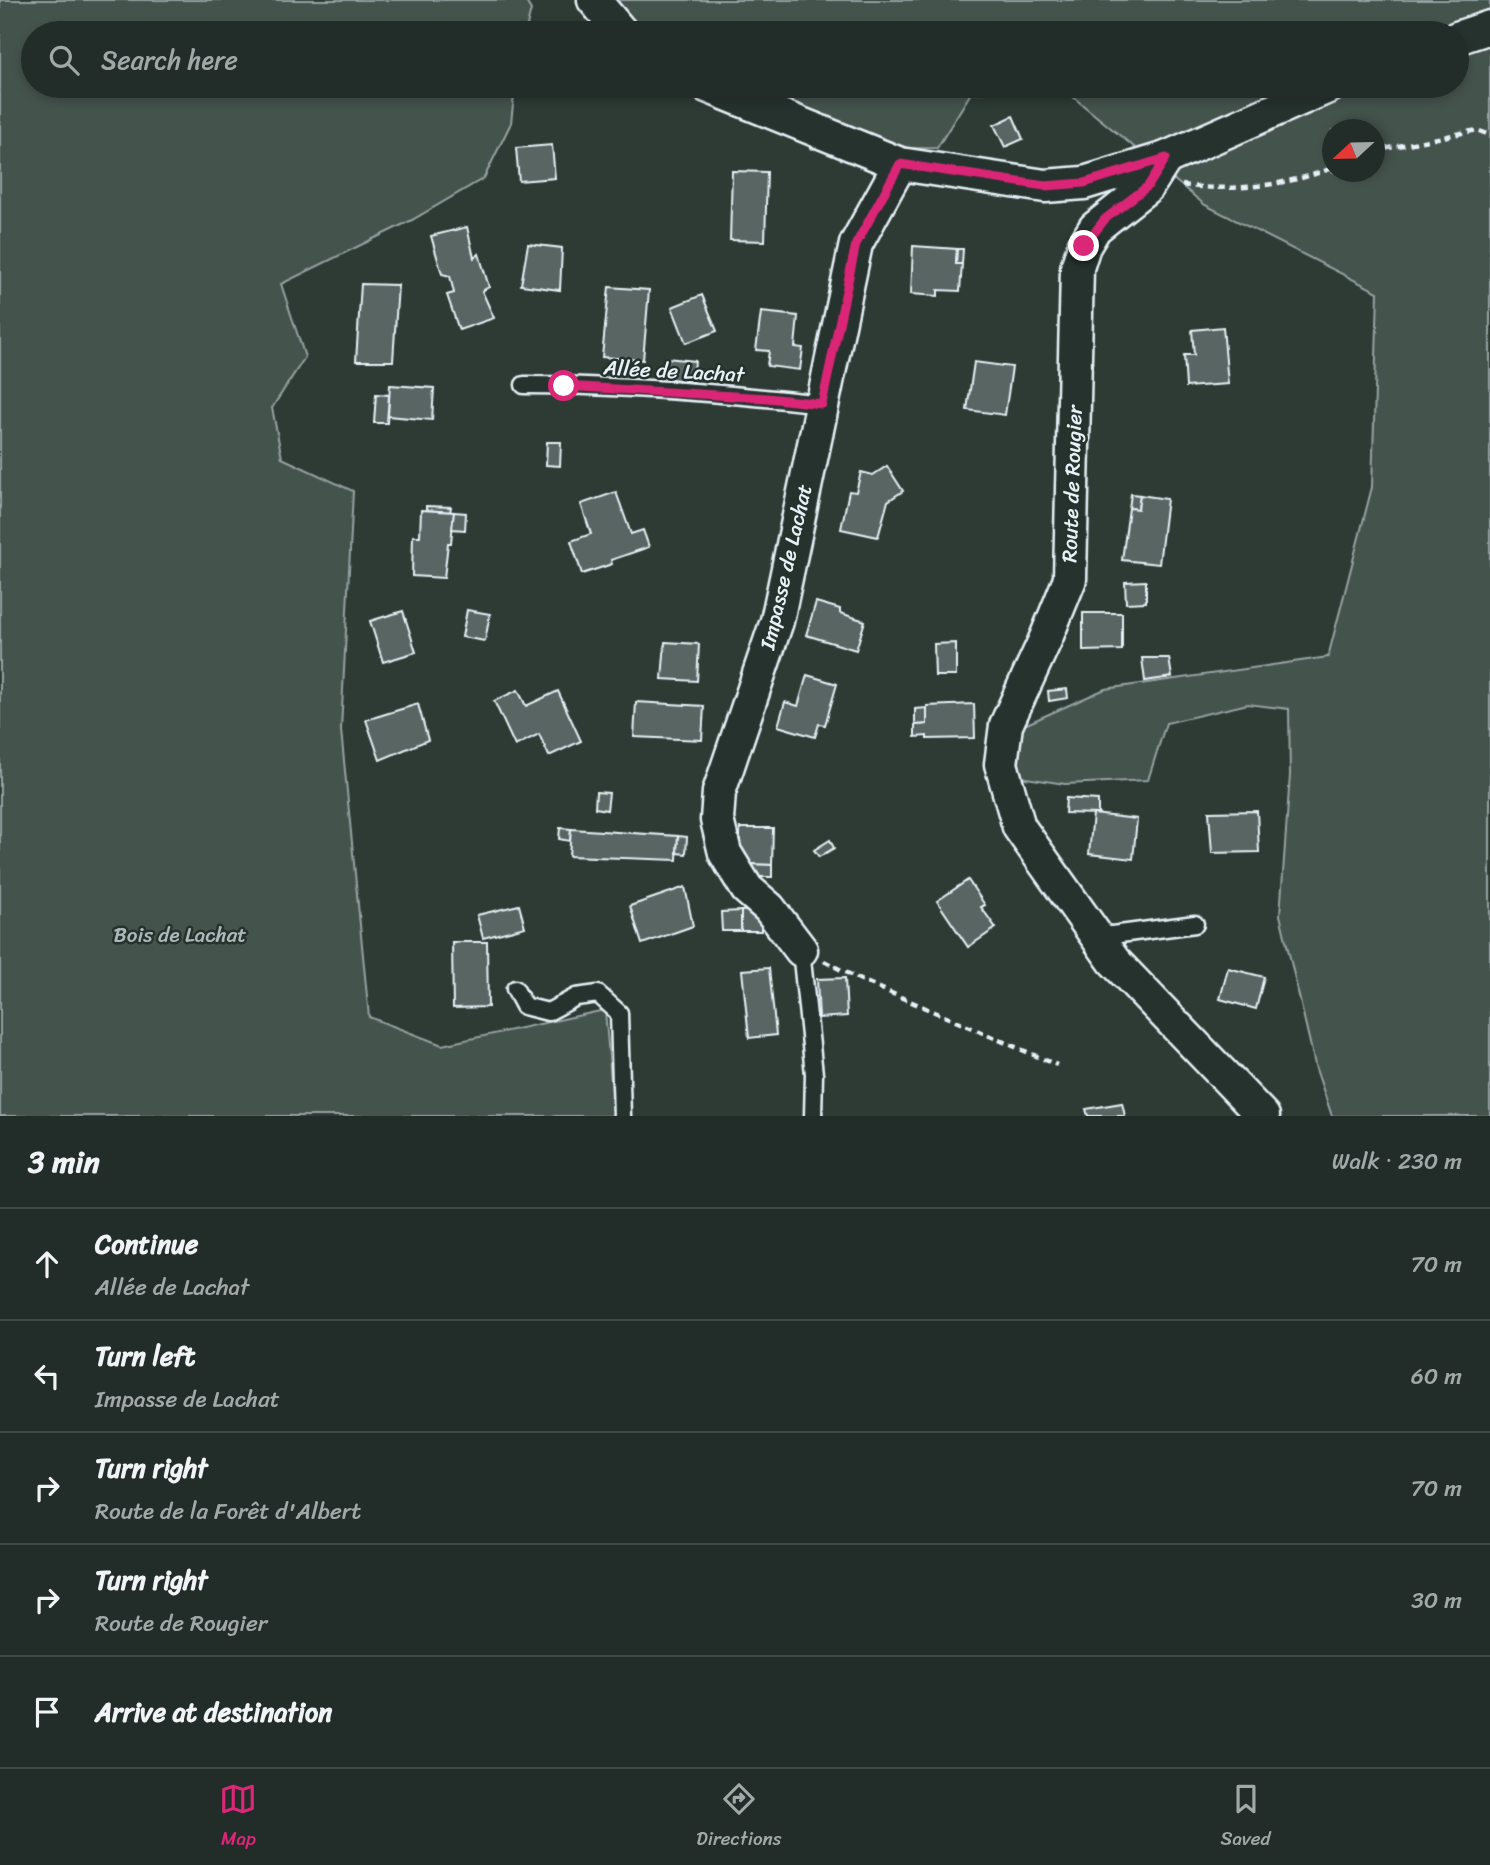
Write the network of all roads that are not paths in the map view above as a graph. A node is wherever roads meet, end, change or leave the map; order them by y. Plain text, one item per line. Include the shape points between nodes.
1 (594, 0) edge
2 (612, 21) edge
3 (1490, 27) edge
4 (1469, 34) edge
5 (737, 98) edge
6 (1305, 98) edge
7 (900, 164) junction
8 (1159, 169) junction
9 (524, 386) dead end
10 (822, 404) junction
11 (1195, 924) dead end
12 (1097, 937) junction
13 (801, 950) joint
14 (515, 989) dead end
15 (622, 1116) edge
16 (813, 1116) edge
17 (1263, 1116) edge

1 - 2 street
3 - 4 street
5 - 7 street
6 - 8 street
7 - 8 street via 1045,186
7 - 10 street, Impasse de Lachat via 856,244
8 - 12 street, Route de Rougier via 1136,196 1096,228 1077,268 1070,579 1006,725 1001,764 1019,827
9 - 10 lane, Allée de Lachat
10 - 13 street, Impasse de Lachat via 777,621 719,792 717,820 725,853 747,889 769,908
11 - 12 lane
12 - 17 street, Route de Rougier via 1114,961
13 - 16 lane via 814,1074
14 - 15 lane via 524,1006 548,1012 576,997 598,994 619,1013

